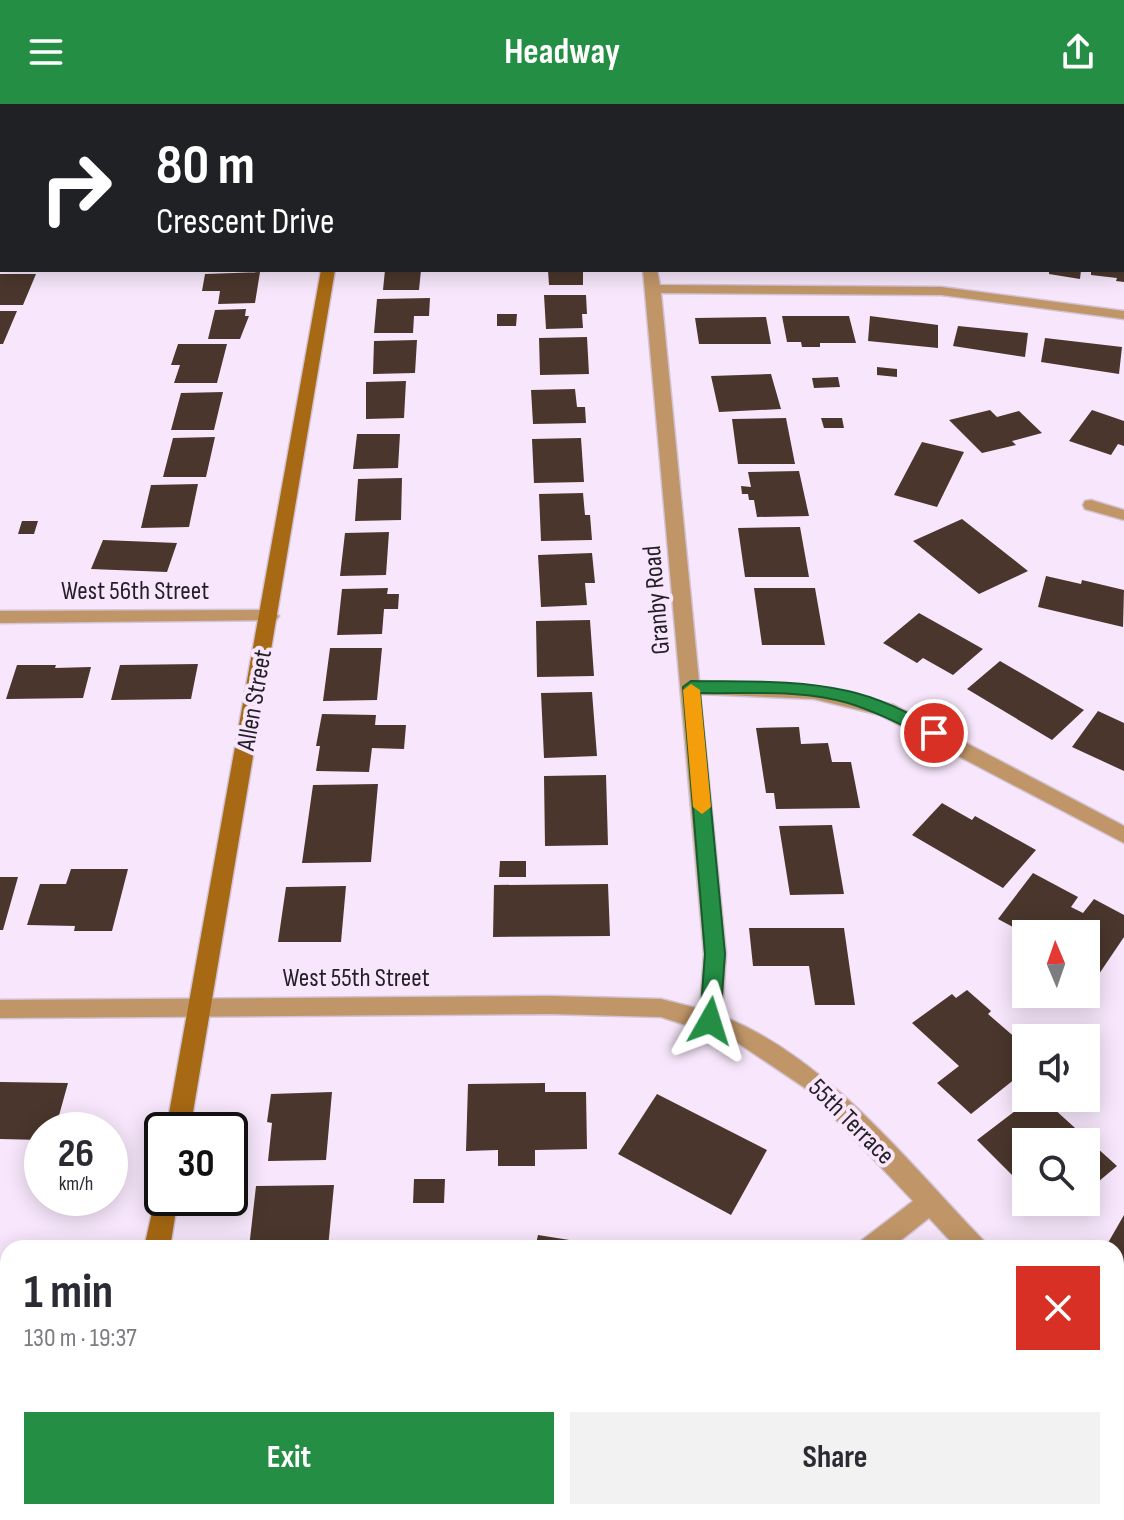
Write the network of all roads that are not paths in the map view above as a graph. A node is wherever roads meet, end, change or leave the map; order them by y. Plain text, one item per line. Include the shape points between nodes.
1 (328, 272) edge
2 (652, 279) edge
3 (1124, 315) edge
4 (1091, 505) dead end
5 (1124, 515) edge
6 (270, 616) junction
7 (0, 617) edge
8 (691, 687) junction
9 (1124, 835) edge
10 (200, 1008) junction
11 (0, 1009) edge
12 (710, 1021) junction
13 (181, 1112) edge
14 (929, 1203) junction
15 (163, 1216) edge
16 (158, 1240) edge
17 (881, 1240) edge
18 (966, 1240) edge

1 - 6 street, Allen Street
2 - 3 street via 925,290
2 - 8 street, Granby Road
4 - 5 street
6 - 7 street, West 56th Street
6 - 10 street, Allen Street
8 - 9 street via 791,688 846,696 887,710
8 - 12 street, Granby Road via 715,954
10 - 11 street, West 55th Street
10 - 12 street, West 55th Street via 550,1005 661,1008
10 - 13 street, Allen Street
12 - 14 street, 55th Terrace via 743,1034 816,1083
14 - 17 street
14 - 18 street, 55th Terrace
15 - 16 street

